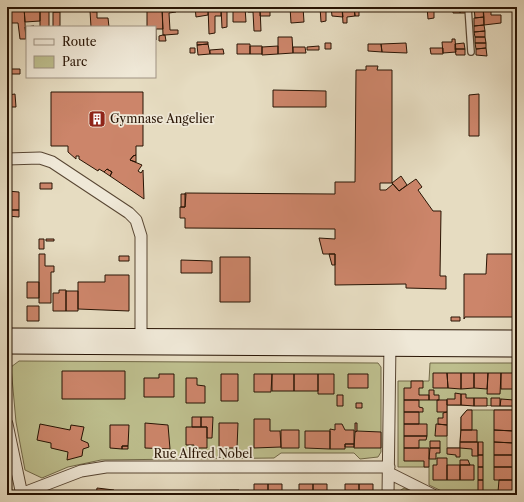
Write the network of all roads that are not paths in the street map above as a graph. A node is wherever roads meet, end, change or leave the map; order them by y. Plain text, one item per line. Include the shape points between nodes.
1 (468, 7) edge
2 (471, 52) dead end
3 (7, 159) edge
4 (7, 336) edge
5 (517, 338) edge
6 (142, 341) junction
7 (390, 343) junction
8 (7, 346) edge
9 (517, 349) edge
10 (7, 424) edge
11 (389, 470) junction
12 (22, 494) edge
13 (388, 495) edge
14 (433, 495) edge

1 - 2 lane
3 - 6 street via 40,158 52,162 124,209 136,220 140,230
4 - 6 main road
5 - 7 main road
6 - 7 main road
6 - 8 main road
7 - 9 main road
7 - 11 street
10 - 12 street
11 - 12 street, Rue Alfred Nobel via 106,467 81,471
11 - 13 street
11 - 14 street

